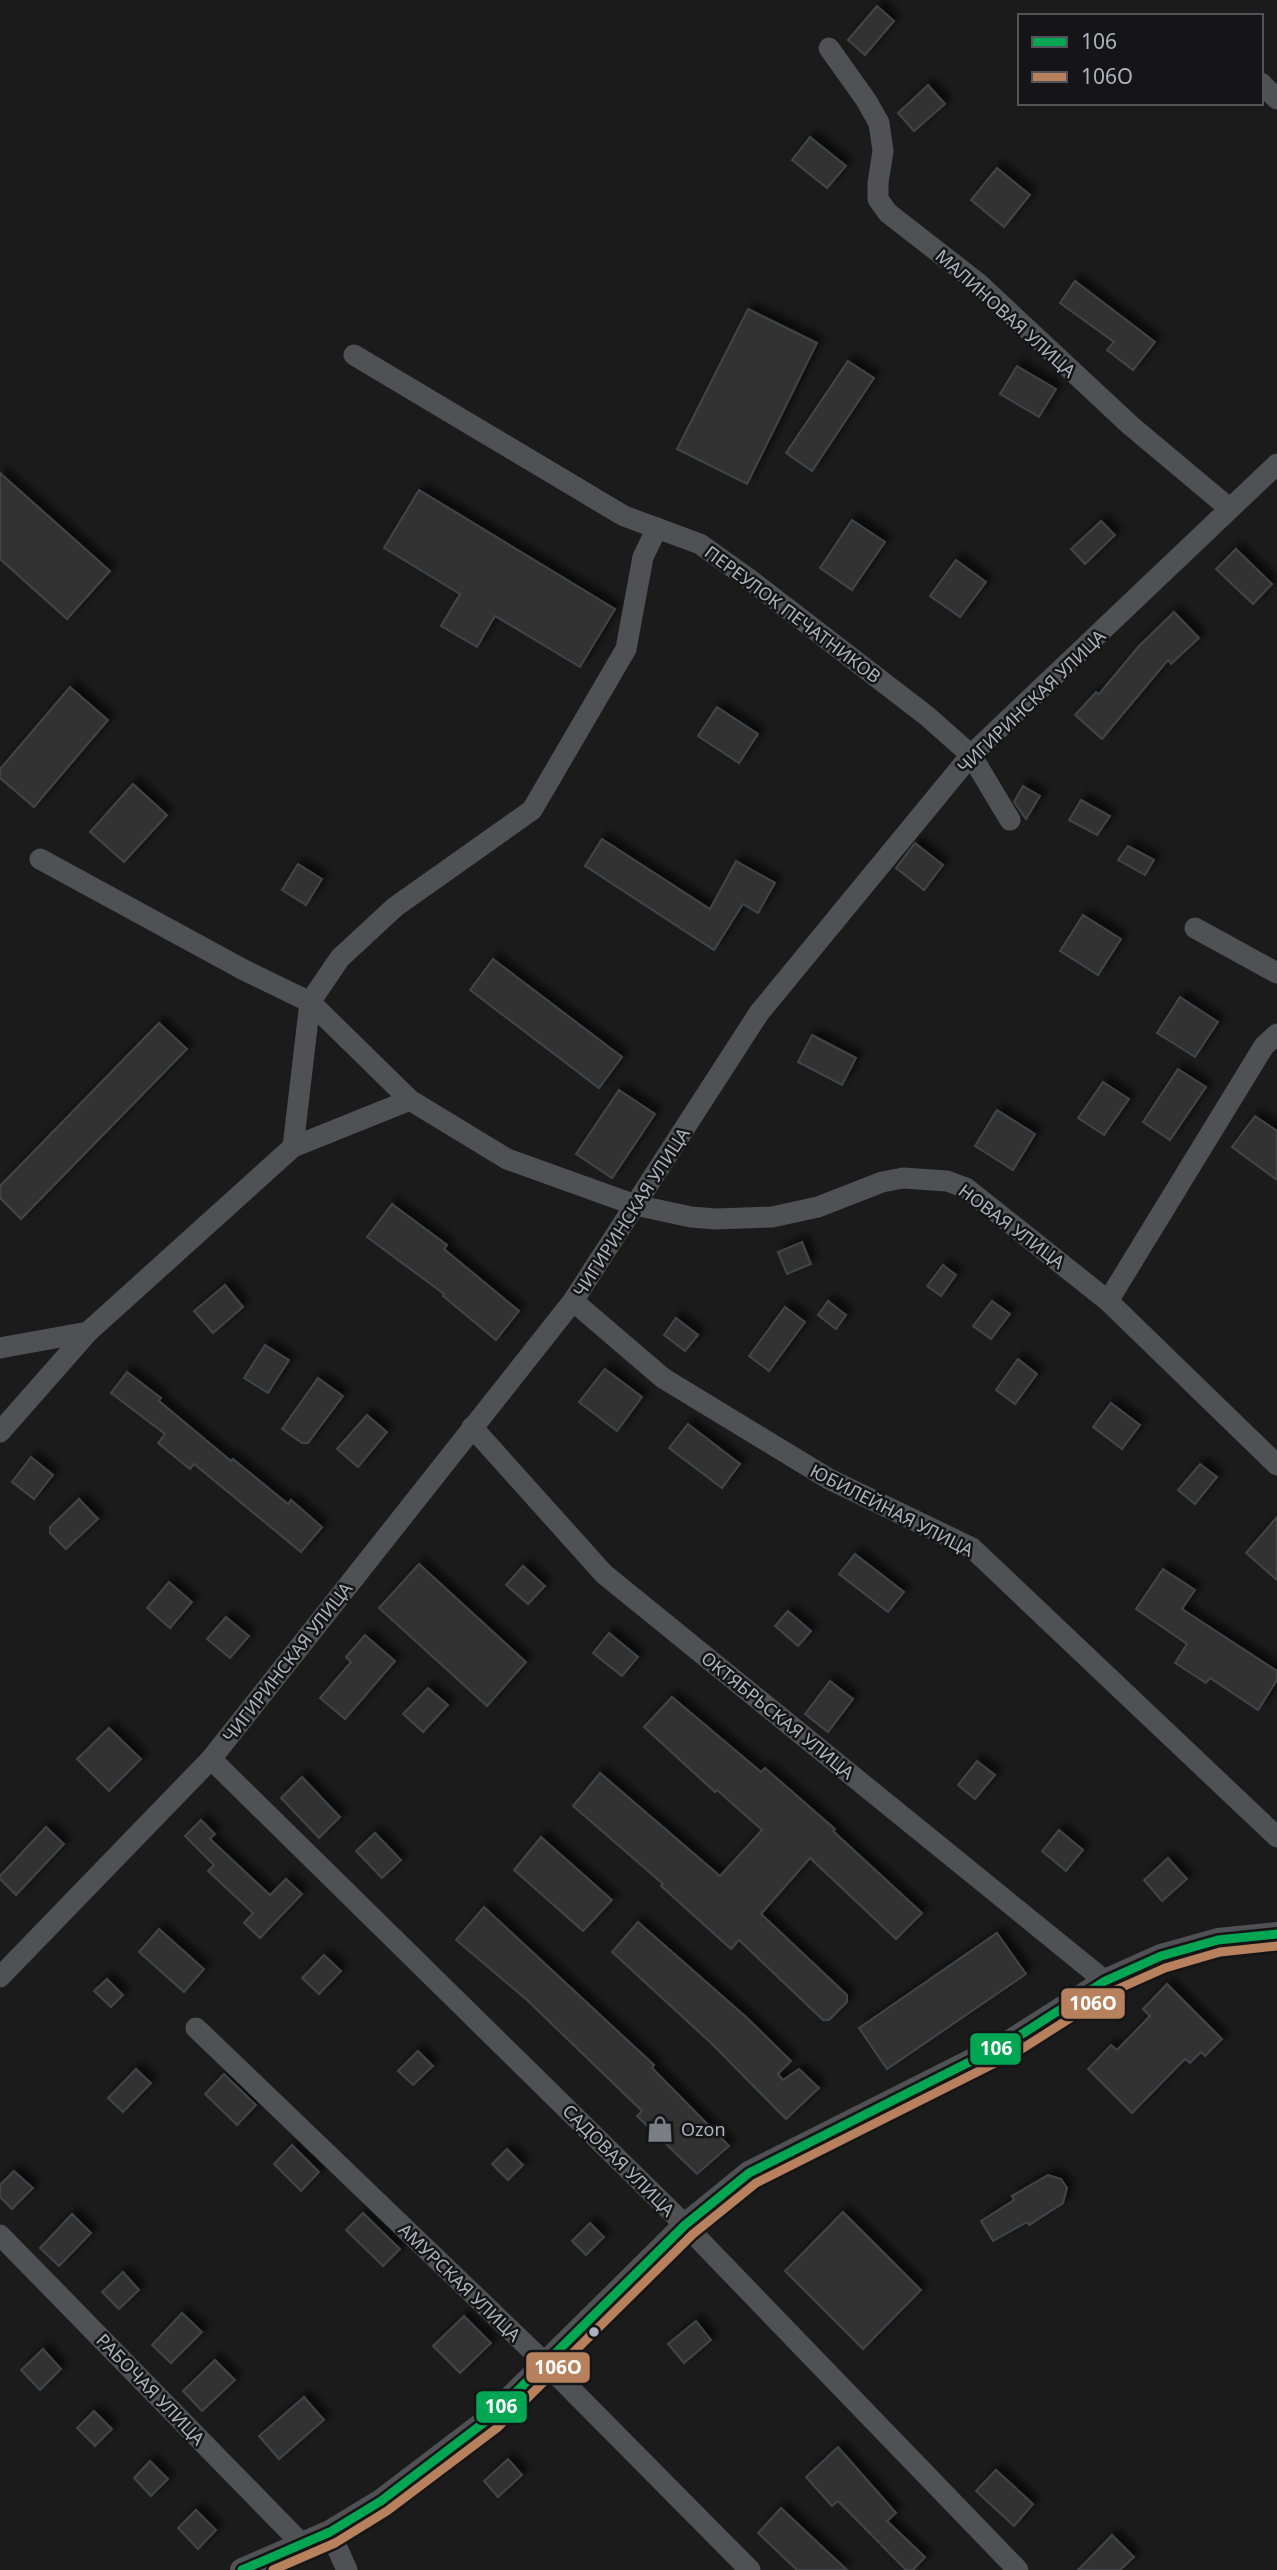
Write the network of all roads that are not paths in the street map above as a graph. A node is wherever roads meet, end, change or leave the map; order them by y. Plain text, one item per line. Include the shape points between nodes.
1 (829, 48) dead end
2 (1263, 85) edge
3 (1277, 99) edge
4 (354, 355) dead end
5 (1277, 464) edge
6 (1229, 508) junction
7 (657, 528) junction
8 (971, 755) junction
9 (1010, 820) dead end
10 (40, 859) dead end
11 (1195, 928) dead end
12 (1277, 973) edge
13 (310, 1002) junction
14 (1277, 1034) edge
15 (410, 1100) junction
16 (293, 1147) junction
17 (635, 1205) junction
18 (573, 1301) junction
19 (1108, 1301) junction
20 (89, 1332) junction
21 (0, 1348) edge
22 (472, 1427) junction
23 (0, 1432) edge
24 (1277, 1465) edge
25 (211, 1759) junction
26 (1277, 1837) edge
27 (1277, 1934) edge
28 (0, 1977) edge
29 (1104, 1982) junction
30 (197, 2028) dead end
31 (685, 2225) junction
32 (0, 2235) edge
33 (546, 2364) junction
34 (331, 2532) junction
35 (302, 2544) junction
36 (242, 2570) edge
37 (347, 2570) edge
38 (750, 2570) edge
39 (1018, 2570) edge

1 - 6 street, МАЛИНОВАЯ УЛИЦА via 878,123 883,151 878,199 888,213 978,283 1130,425
2 - 3 street
4 - 7 street, ПЕРЕУЛОК ПЕЧАТНИКОВ via 624,516
5 - 6 street, ЧИГИРИНСКАЯ УЛИЦА
6 - 8 street, ЧИГИРИНСКАЯ УЛИЦА
7 - 8 street, ПЕРЕУЛОК ПЕЧАТНИКОВ via 700,544 745,576
7 - 13 street via 643,557 626,649 532,810 394,907 340,958
8 - 9 street, ПЕРЕУЛОК ПЕЧАТНИКОВ
8 - 17 street, ЧИГИРИНСКАЯ УЛИЦА via 759,1013
10 - 13 street, НОВАЯ УЛИЦА
11 - 12 street
13 - 15 street, НОВАЯ УЛИЦА
13 - 16 street
14 - 19 street via 1264,1046
15 - 16 street
15 - 17 street, НОВАЯ УЛИЦА via 507,1159
16 - 20 street
17 - 18 street, ЧИГИРИНСКАЯ УЛИЦА
17 - 19 street, НОВАЯ УЛИЦА via 691,1217 772,1217 818,1207 903,1178 957,1183
18 - 22 street, ЧИГИРИНСКАЯ УЛИЦА
18 - 26 street, ЮБИЛЕЙНАЯ УЛИЦА via 663,1378 829,1479 972,1548
19 - 24 street, НОВАЯ УЛИЦА
20 - 21 street
20 - 23 street
22 - 25 street, ЧИГИРИНСКАЯ УЛИЦА
22 - 29 street, ОКТЯБРЬСКАЯ УЛИЦА via 604,1574
25 - 28 street, ЧИГИРИНСКАЯ УЛИЦА
25 - 31 street, САДОВАЯ УЛИЦА
27 - 29 street via 1218,1940 1161,1956
29 - 31 street via 1011,2041 749,2174
30 - 33 street, АМУРСКАЯ УЛИЦА
31 - 33 street
31 - 39 street, САДОВАЯ УЛИЦА
32 - 35 street, РАБОЧАЯ УЛИЦА
33 - 34 street via 490,2418 381,2501
33 - 38 street, АМУРСКАЯ УЛИЦА
34 - 35 street
34 - 37 street
35 - 36 street

